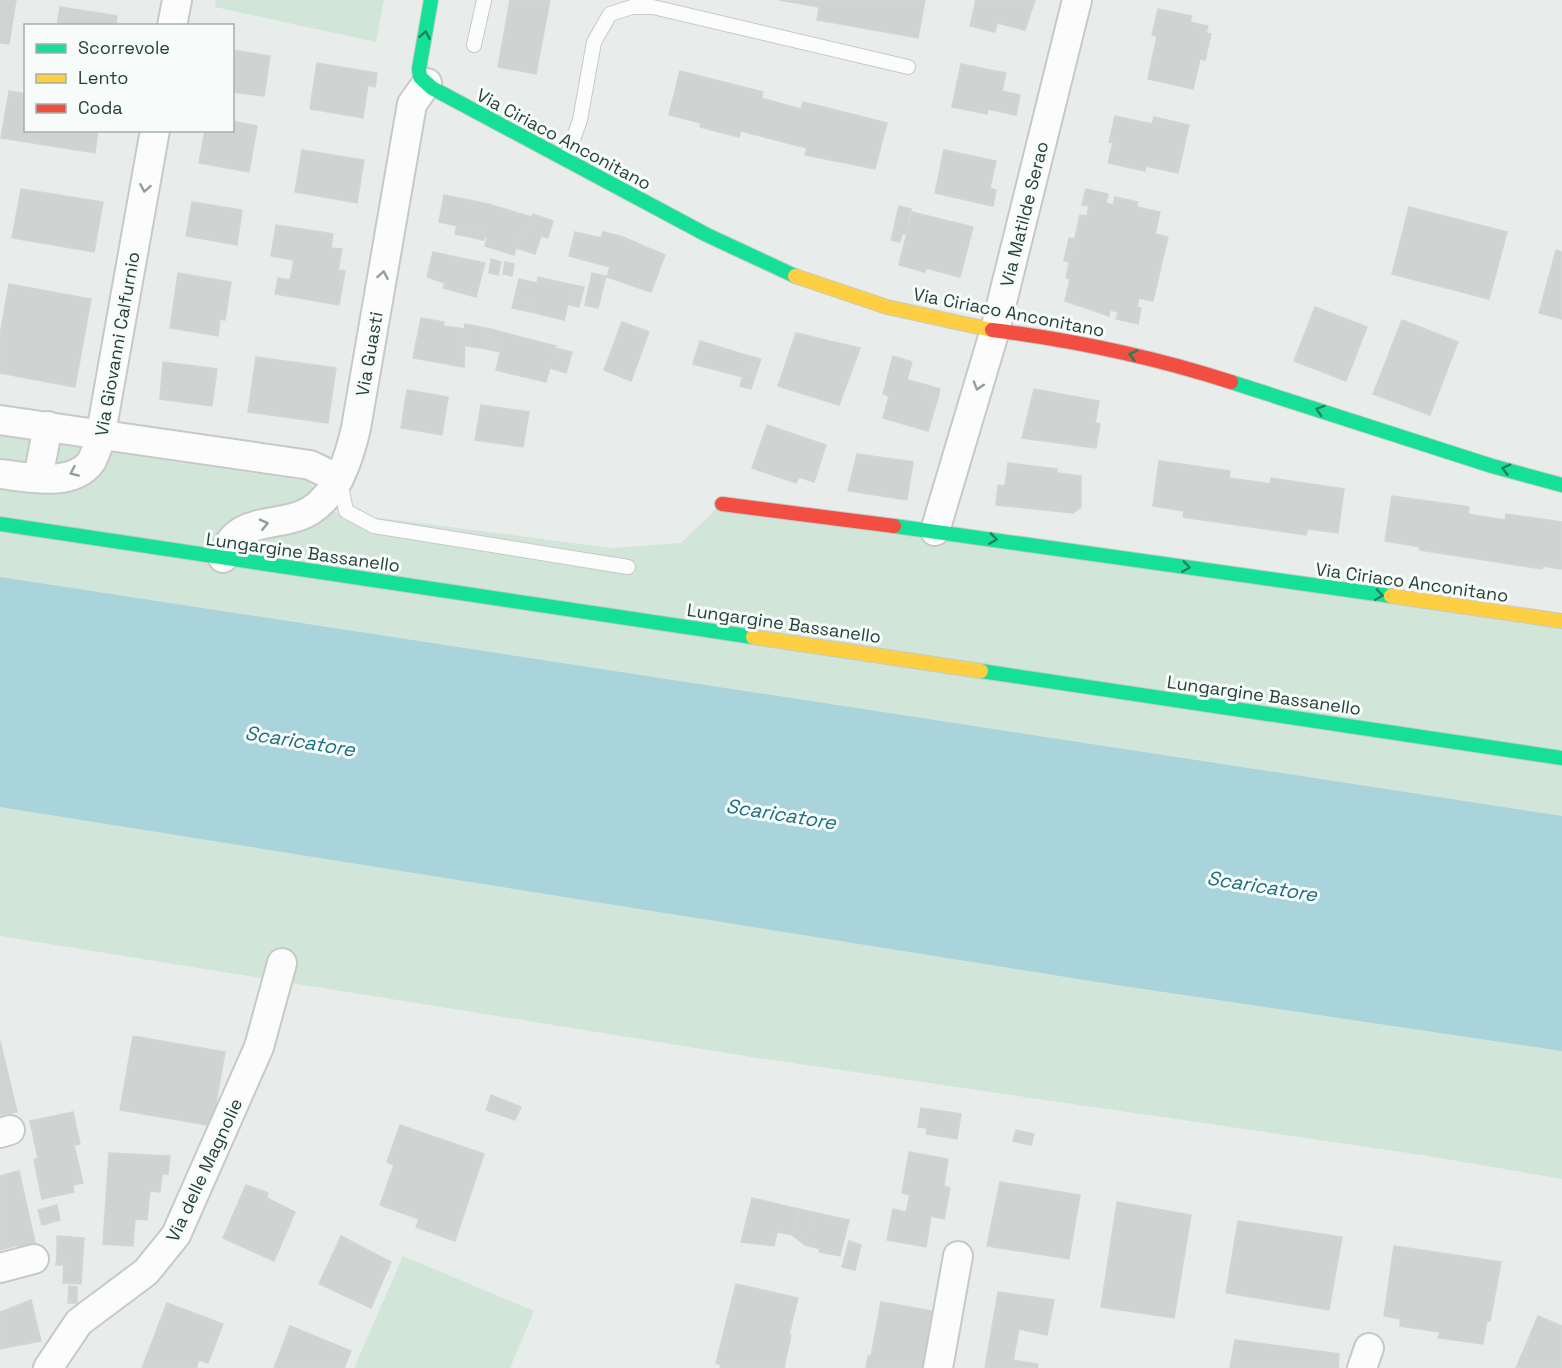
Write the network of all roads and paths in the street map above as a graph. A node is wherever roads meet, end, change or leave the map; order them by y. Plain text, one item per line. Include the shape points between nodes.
1 (177, 0) edge
2 (431, 0) edge
3 (484, 0) edge
4 (1077, 0) edge
5 (172, 24) edge
6 (474, 45) dead end
7 (908, 67) dead end
8 (423, 76) junction
9 (154, 132) edge
10 (566, 159) junction
11 (995, 330) junction
12 (0, 420) edge
13 (48, 426) junction
14 (102, 435) junction
15 (0, 474) edge
16 (38, 478) junction
17 (339, 479) junction
18 (1562, 485) edge
19 (722, 504) dead end
20 (0, 524) edge
21 (935, 531) junction
22 (223, 558) junction
23 (628, 567) dead end
24 (1562, 621) edge
25 (1562, 758) edge
26 (282, 963) dead end
27 (958, 1256) dead end
28 (34, 1260) dead end
29 (0, 1268) edge
30 (48, 1368) edge
31 (938, 1368) edge

1 - 5 street
8 -> 2 street, Via Guasti
3 - 6 lane
4 - 11 street, Via Matilde Serao
7 - 10 lane via 652,7 632,7 610,14 594,42 580,120
8 - 10 street, Via Ciriaco Anconitano via 454,100
17 -> 8 street, Via Guasti via 356,428 412,104
9 -> 14 street, Via Giovanni Calfurnio
10 - 11 street, Via Ciriaco Anconitano via 707,235 800,278 887,307
18 -> 11 street, Via Ciriaco Anconitano via 1209,375 1106,348
11 -> 21 street, Via Matilde Serao
12 - 13 street
13 - 14 street
13 - 16 street
14 -> 16 street, Via Giovanni Calfurnio via 90,463 75,474
14 - 17 street via 310,465
15 - 16 street, Via Giovanni Calfurnio
22 -> 17 street, Via Guasti via 227,542 243,530 309,511
17 - 23 lane via 346,511 374,526
19 - 21 street, Via Ciriaco Anconitano
20 - 22 street, Lungargine Bassanello
21 -> 24 street, Via Ciriaco Anconitano
22 - 25 street, Lungargine Bassanello
26 - 30 street, Via delle Magnolie via 259,1047 176,1235 146,1272 80,1322
27 - 31 street
28 - 29 street

